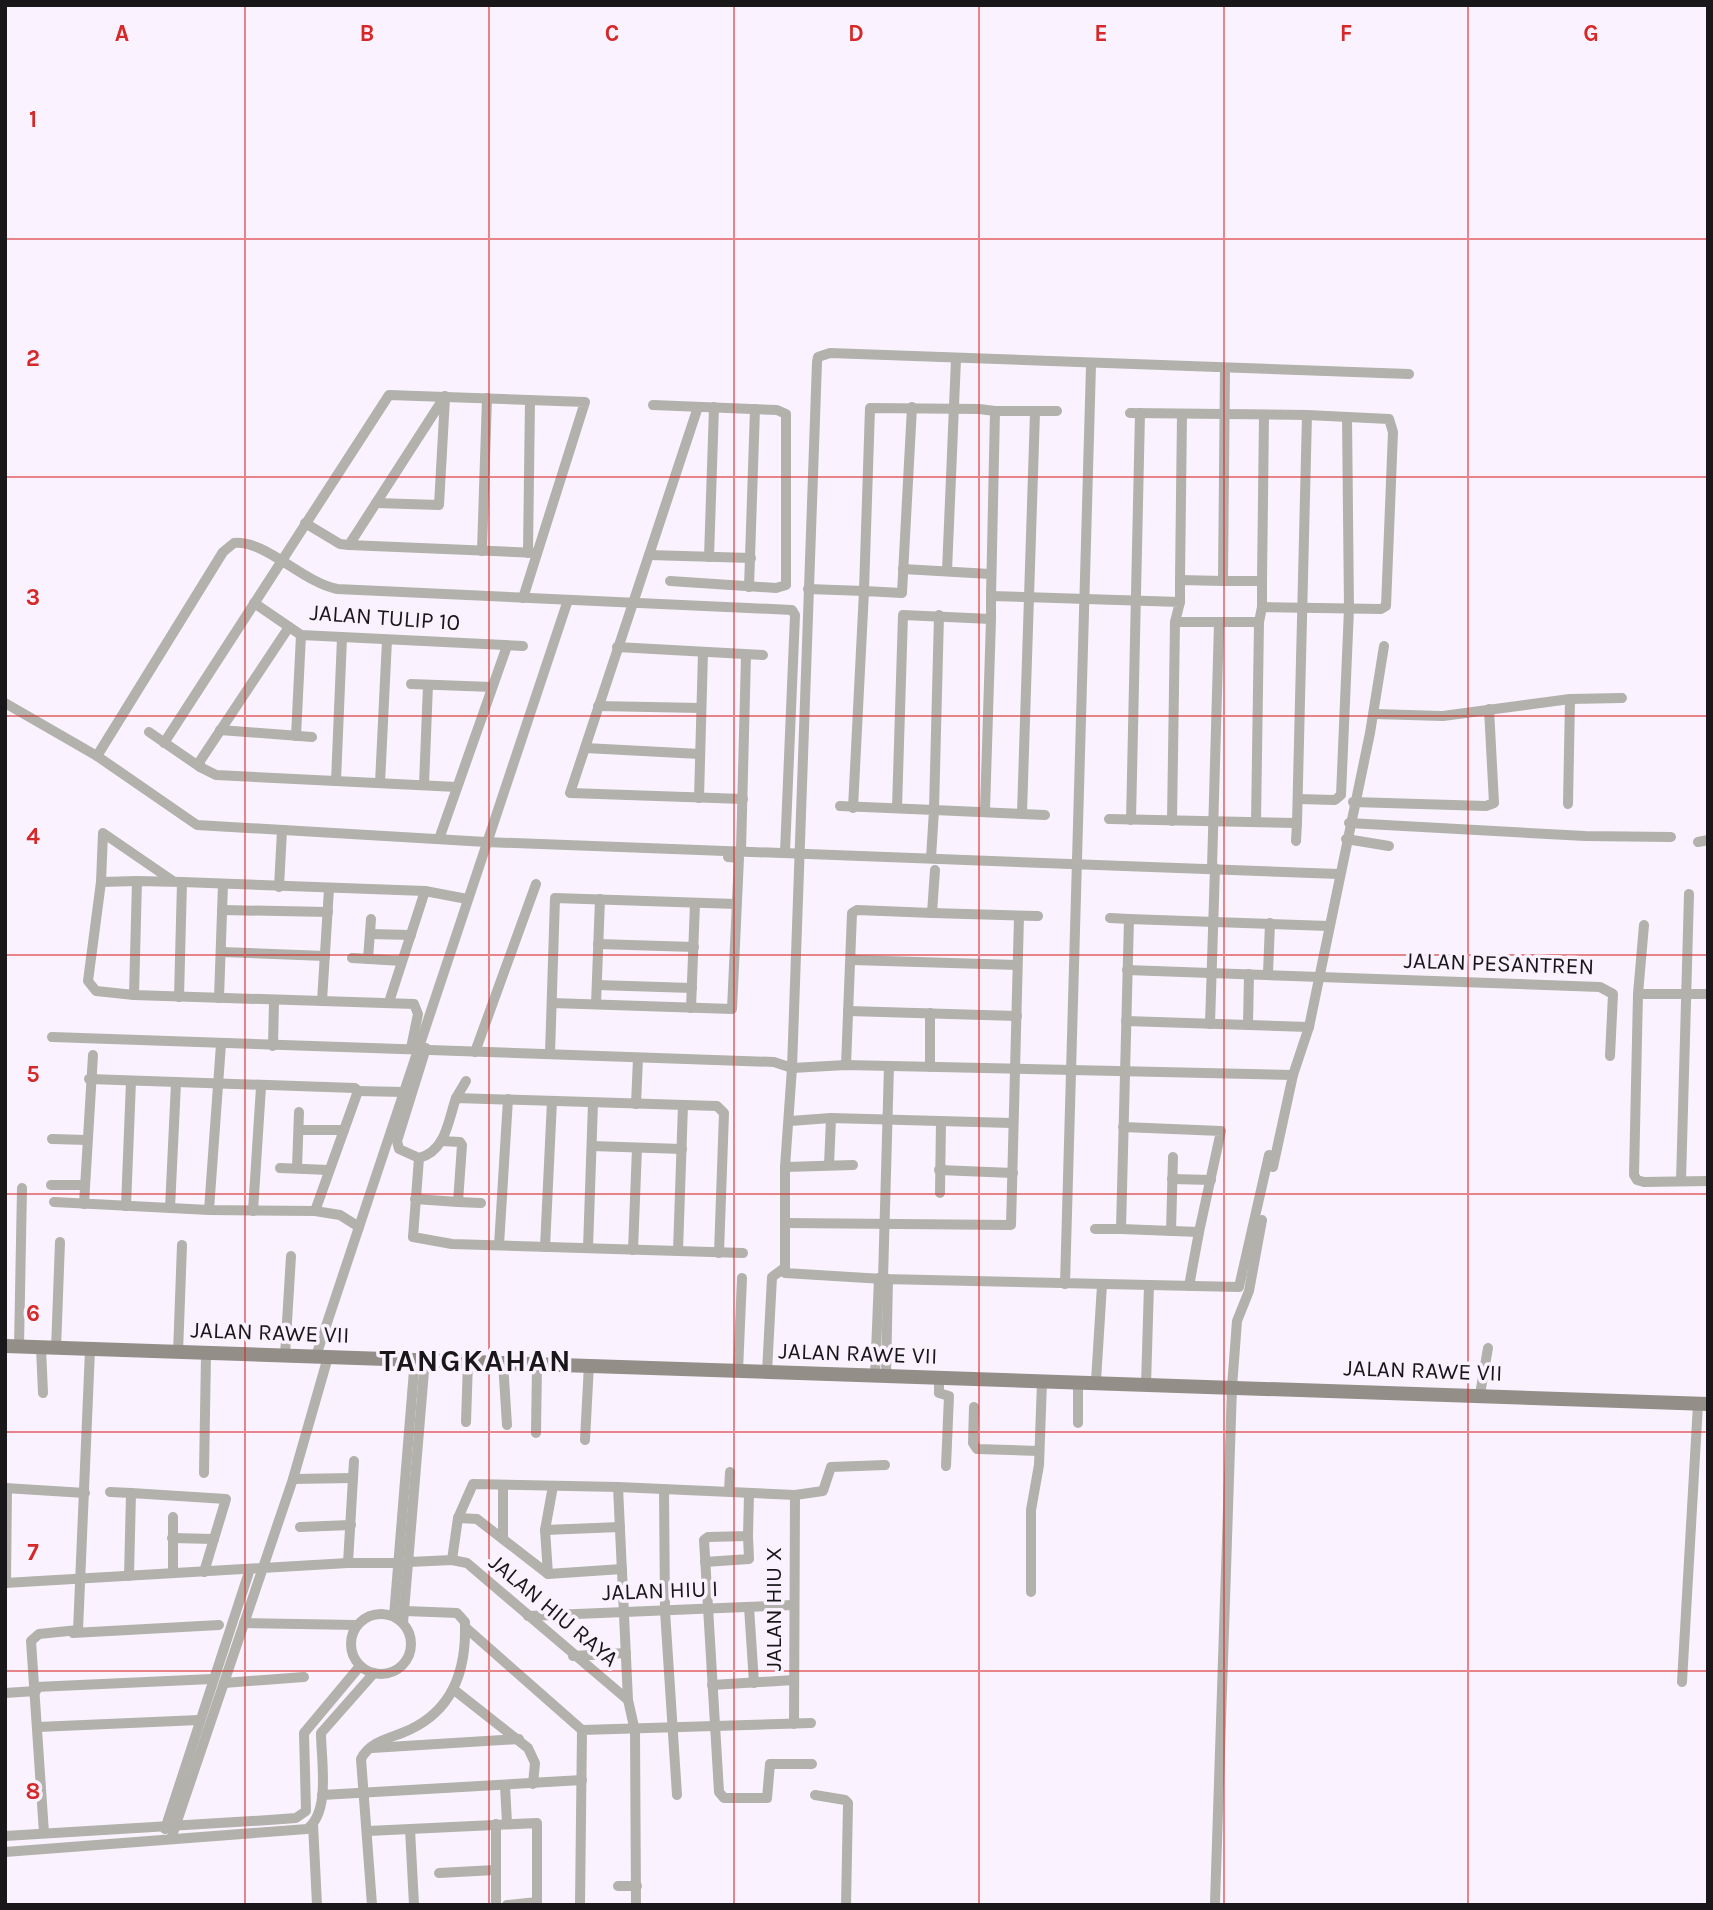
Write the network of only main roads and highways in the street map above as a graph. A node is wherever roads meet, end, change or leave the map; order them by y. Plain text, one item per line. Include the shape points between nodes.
1 (12, 1347) edge
2 (1703, 1404) edge

1 - 2 main road, JALAN RAWE VII

